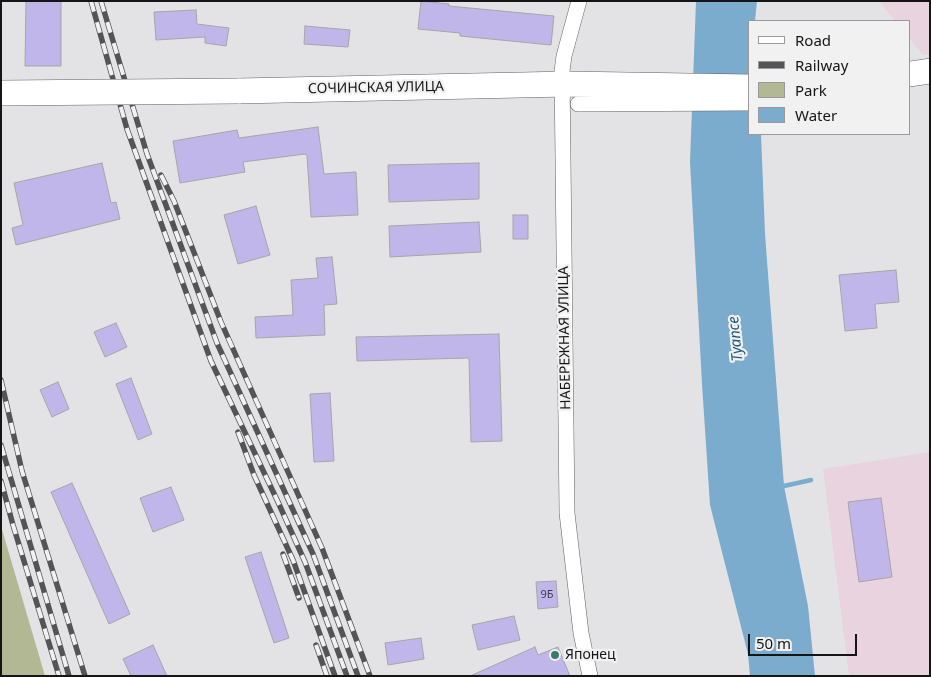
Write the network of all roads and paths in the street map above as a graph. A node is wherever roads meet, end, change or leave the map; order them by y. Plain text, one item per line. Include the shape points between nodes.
1 (579, 1) edge
2 (930, 71) edge
3 (911, 74) edge
4 (748, 87) edge
5 (570, 91) junction
6 (1, 93) edge
7 (748, 102) edge
8 (590, 676) edge

1 - 5 street, НАБЕРЕЖНАЯ УЛИЦА via 562,71
2 - 3 highway
4 - 5 highway, СОЧИНСКАЯ УЛИЦА
5 - 6 highway, СОЧИНСКАЯ УЛИЦА, bridge
5 - 7 street
5 - 8 street, НАБЕРЕЖНАЯ УЛИЦА via 567,513 581,633

